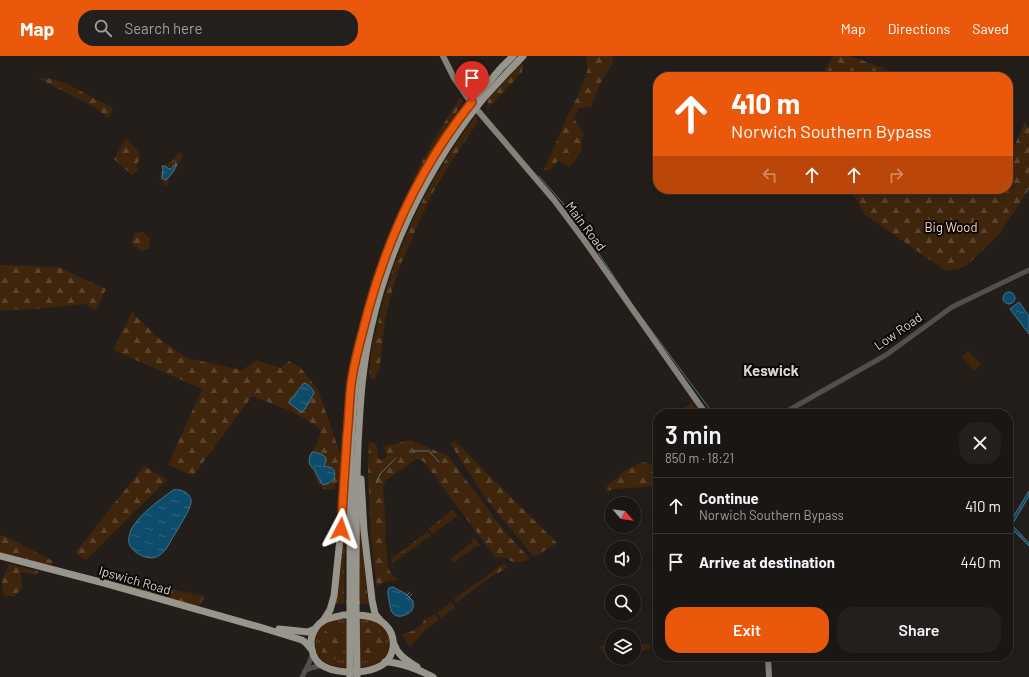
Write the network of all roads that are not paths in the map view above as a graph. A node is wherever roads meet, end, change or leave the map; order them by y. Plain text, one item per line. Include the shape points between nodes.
1 (443, 56) edge
2 (514, 56) edge
3 (523, 56) edge
4 (480, 98) junction
5 (468, 112) junction
6 (1029, 270) edge
7 (368, 312) junction
8 (363, 373) junction
9 (702, 409) edge
10 (791, 409) edge
11 (0, 556) edge
12 (353, 603) junction
13 (380, 620) junction
14 (322, 621) junction
15 (263, 628) junction
16 (315, 629) junction
17 (394, 644) junction
18 (313, 651) junction
19 (768, 661) edge
20 (385, 662) junction
21 (326, 667) junction
22 (378, 668) junction
23 (303, 675) edge
24 (430, 676) edge
25 (332, 677) edge
26 (350, 677) edge
27 (357, 677) edge
28 (374, 677) edge
29 (769, 677) edge

1 - 9 main road, Main Road via 454,78 473,105 554,200
2 - 4 highway via 501,68
3 - 4 highway
4 - 5 highway, bridge
5 - 7 highway via 453,128 415,188 391,241
5 - 8 highway via 423,188 397,244 380,292
6 - 10 street, Low Road via 952,307 886,354
7 - 12 highway via 354,396 351,469
7 - 14 highway via 351,384 334,596 330,610
8 - 12 highway
8 - 13 highway via 360,471 364,531 372,600
11 - 15 highway, Ipswich Road
12 - 26 highway, bridge
12 - 27 highway, bridge
13 - 14 highway via 373,617 343,615
13 - 17 highway via 389,629
14 - 16 highway
15 - 16 highway, Ipswich Road via 308,632
15 - 18 highway, Ipswich Road via 302,640
16 - 18 highway via 311,639
17 - 20 highway
17 - 24 highway via 400,655
18 - 21 highway via 316,660
18 - 23 street
19 - 29 main road
20 - 22 highway
20 - 24 highway via 401,664
21 - 22 highway via 351,672
21 - 23 street via 309,668
21 - 25 highway
22 - 28 highway

